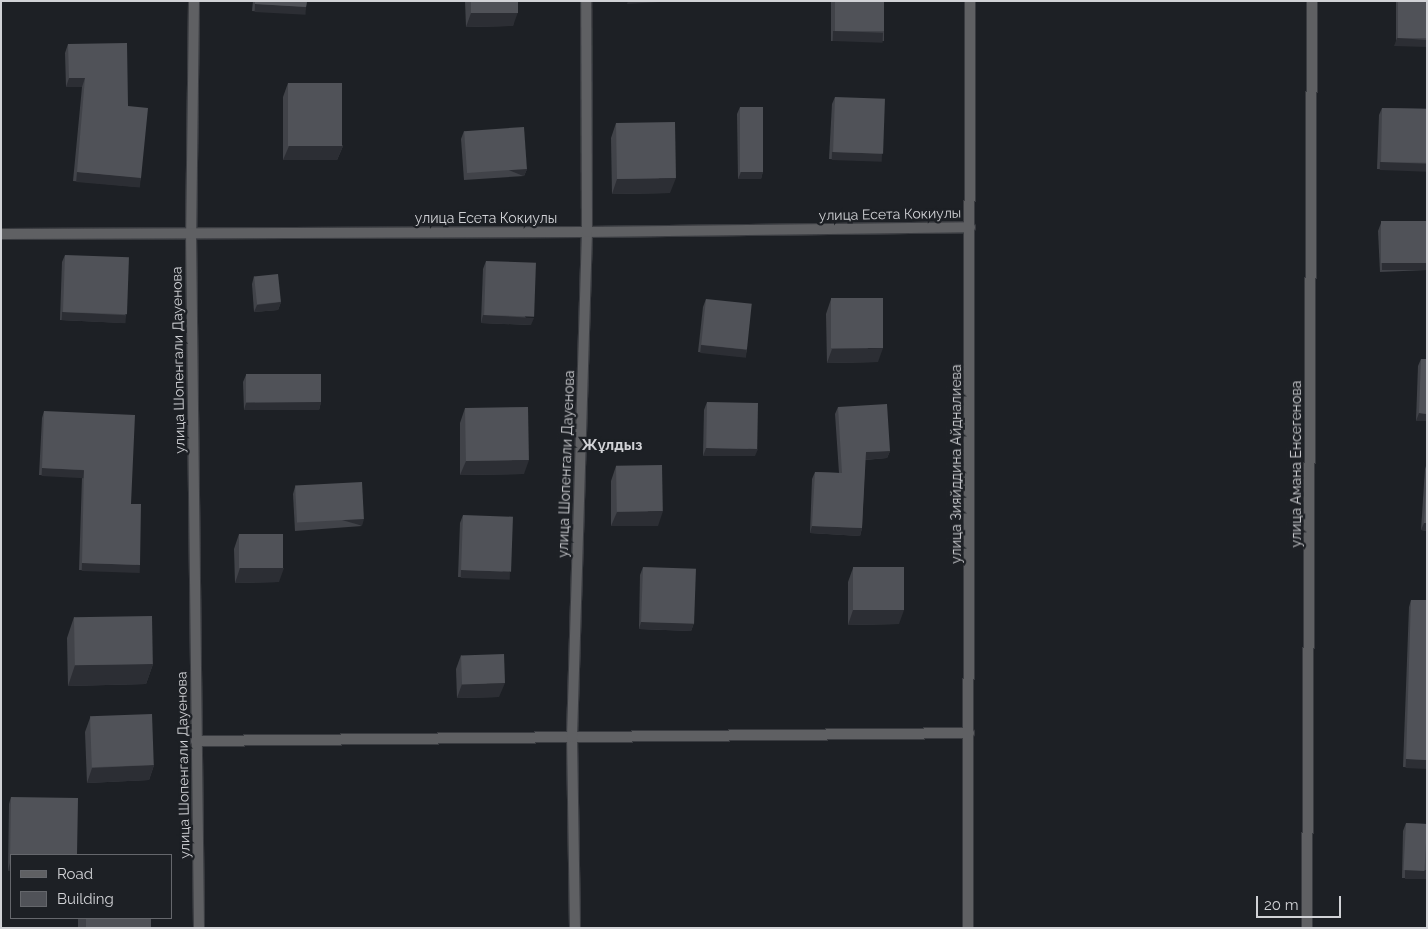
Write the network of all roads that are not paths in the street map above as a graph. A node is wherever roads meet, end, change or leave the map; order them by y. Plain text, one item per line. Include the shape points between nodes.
1 (194, 1) edge
2 (586, 1) edge
3 (970, 1) edge
4 (1312, 1) edge
5 (970, 227) junction
6 (587, 232) junction
7 (191, 233) junction
8 (1, 234) edge
9 (969, 733) junction
10 (572, 737) junction
11 (196, 741) junction
12 (199, 928) edge
13 (575, 928) edge
14 (968, 928) edge
15 (1307, 928) edge

1 - 7 street, улица Шопенгали Дауенова
2 - 6 street, улица Шопенгали Дауенова
3 - 5 street, улица Зияйддина Айдналиева
4 - 15 street, улица Амана Енсегенова
5 - 6 street, улица Есета Кокиулы
5 - 9 street, улица Зияйддина Айдналиева
6 - 7 street, улица Есета Кокиулы
6 - 10 street, улица Шопенгали Дауенова
7 - 8 street, улица Есета Кокиулы
7 - 11 street, улица Шопенгали Дауенова
9 - 10 street
9 - 14 street, улица Зияйддина Айдналиева
10 - 11 street
10 - 13 street, улица Шопенгали Дауенова
11 - 12 street, улица Шопенгали Дауенова

